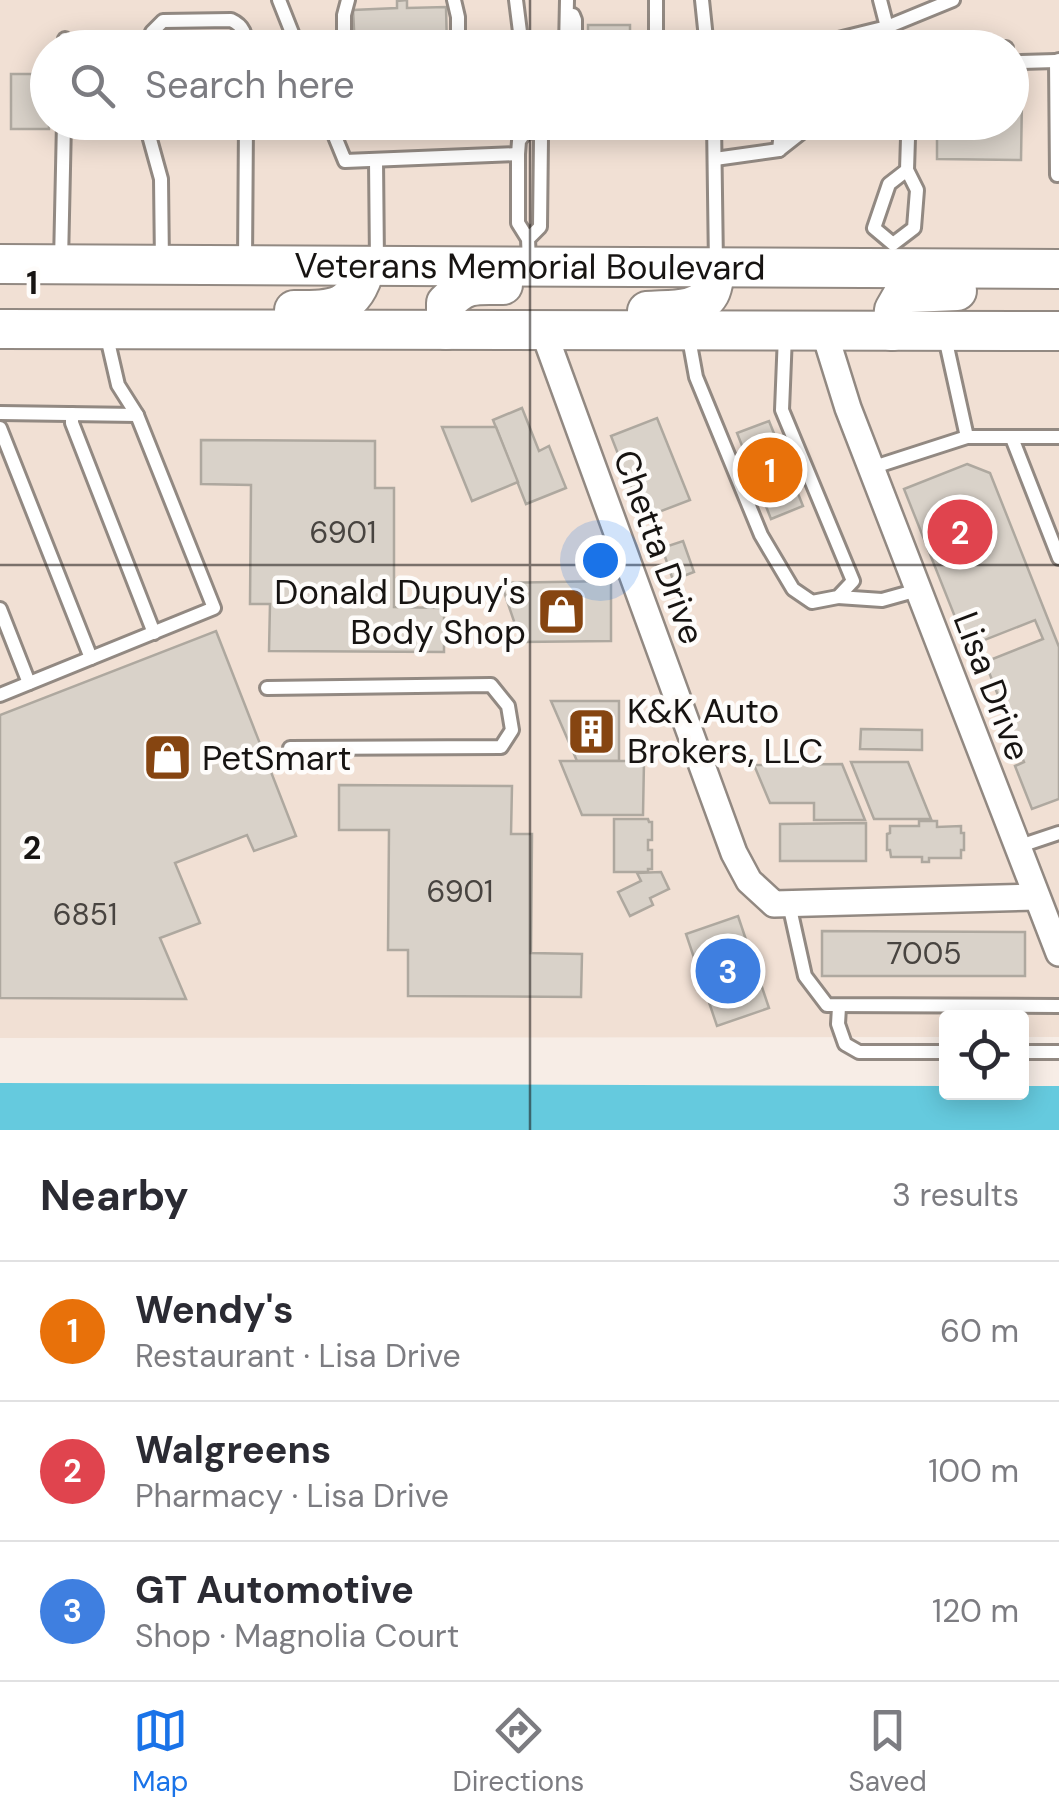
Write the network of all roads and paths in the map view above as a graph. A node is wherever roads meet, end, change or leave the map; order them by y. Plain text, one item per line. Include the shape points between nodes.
1 (278, 0) edge
2 (348, 0) edge
3 (454, 0) edge
4 (516, 0) edge
5 (656, 0) edge
6 (702, 0) edge
7 (880, 0) edge
8 (953, 0) edge
9 (567, 2) edge
10 (887, 27) junction
11 (154, 30) edge
12 (243, 30) edge
13 (290, 30) edge
14 (344, 30) edge
15 (458, 30) edge
16 (520, 30) edge
17 (566, 30) edge
18 (576, 30) edge
19 (656, 30) edge
20 (705, 30) edge
21 (875, 30) edge
22 (888, 30) edge
23 (1058, 60) edge
24 (1029, 61) edge
25 (66, 140) edge
26 (150, 140) edge
27 (246, 140) edge
28 (336, 140) edge
29 (520, 140) edge
30 (542, 140) edge
31 (714, 140) edge
32 (780, 140) edge
33 (792, 140) edge
34 (908, 140) edge
35 (779, 150) junction
36 (518, 154) junction
37 (715, 159) junction
38 (376, 160) junction
39 (907, 170) junction
40 (1057, 175) edge
41 (529, 253) junction
42 (892, 256) junction
43 (0, 264) edge
44 (78, 265) junction
45 (162, 265) junction
46 (246, 266) junction
47 (371, 266) junction
48 (637, 267) junction
49 (716, 268) junction
50 (1059, 269) edge
51 (0, 284) edge
52 (1059, 289) edge
53 (0, 329) edge
54 (119, 330) junction
55 (446, 330) junction
56 (543, 330) junction
57 (688, 330) junction
58 (786, 330) junction
59 (824, 330) junction
60 (892, 331) junction
61 (944, 331) junction
62 (1059, 331) edge
63 (0, 413) edge
64 (72, 414) junction
65 (137, 415) junction
66 (0, 428) edge
67 (967, 436) junction
68 (1059, 437) edge
69 (1012, 438) junction
70 (871, 468) junction
71 (1059, 558) edge
72 (918, 590) junction
73 (838, 597) junction
74 (0, 608) edge
75 (154, 633) junction
76 (91, 658) junction
77 (29, 683) junction
78 (267, 688) dead end
79 (0, 695) edge
80 (290, 748) dead end
81 (1059, 833) edge
82 (1017, 848) junction
83 (1036, 897) junction
84 (790, 904) junction
85 (1059, 952) edge
86 (1059, 1006) edge
87 (839, 1007) junction
88 (939, 1052) edge
89 (1029, 1052) edge
90 (1059, 1052) edge

1 - 13 lane
2 - 14 lane
3 - 15 lane
4 - 16 lane
5 - 19 lane
6 - 20 lane
7 - 10 lane
8 - 10 lane
9 - 17 lane
9 - 18 lane
10 - 21 lane
10 - 22 lane
11 - 12 lane via 163,20 231,20
23 - 24 lane
23 - 40 lane
25 - 44 lane
26 - 45 lane via 161,178
27 - 46 lane
28 - 38 lane via 345,161
29 - 36 lane
30 - 41 lane via 540,227
31 - 37 lane
32 - 35 lane
33 - 35 lane
34 - 39 lane
35 - 37 lane
36 - 38 lane
36 - 41 lane via 518,224
37 - 49 lane
38 - 47 lane
39 - 42 lane via 917,190 914,228
39 - 42 lane via 889,184 874,228
41 - 47 main road, Veterans Memorial Boulevard
41 - 48 main road, Veterans Memorial Boulevard
42 - 49 main road, Veterans Memorial Boulevard
42 - 50 main road, Veterans Memorial Boulevard
43 - 44 main road, Veterans Memorial Boulevard
44 - 45 main road, Veterans Memorial Boulevard
44 - 51 main road
45 - 46 main road, Veterans Memorial Boulevard
46 - 47 main road, Veterans Memorial Boulevard
47 - 54 main road via 350,300 327,310 176,310
48 - 49 main road, Veterans Memorial Boulevard
48 - 55 main road via 586,286 460,289 446,303
49 - 56 main road via 701,303 580,314
52 - 60 main road via 902,296
53 - 54 main road, Veterans Memorial Boulevard
54 - 55 main road, Veterans Memorial Boulevard
54 - 65 lane via 118,385
55 - 56 main road, Veterans Memorial Boulevard
56 - 57 main road, Veterans Memorial Boulevard
56 - 84 street, Chetta Drive via 734,853 749,881 774,904
57 - 58 main road, Veterans Memorial Boulevard
57 - 73 lane via 696,378 761,535 794,589 812,602
58 - 59 main road, Veterans Memorial Boulevard
58 - 73 lane via 782,410 853,581
59 - 60 main road, Veterans Memorial Boulevard
59 - 70 street, Lisa Drive
60 - 61 main road, Veterans Memorial Boulevard
61 - 62 main road, Veterans Memorial Boulevard
61 - 67 lane
63 - 64 lane
64 - 65 lane
64 - 75 lane
65 - 75 lane via 214,608
66 - 76 lane
67 - 69 lane
67 - 70 lane
68 - 69 lane
69 - 71 lane
70 - 72 street, Lisa Drive
72 - 73 lane via 882,600
72 - 82 street, Lisa Drive
74 - 77 lane
75 - 76 lane
76 - 77 lane
77 - 79 lane
78 - 80 lane via 491,685 508,706 512,730 501,746
81 - 82 lane
82 - 83 street, Lisa Drive
83 - 84 street
83 - 85 street, Lisa Drive
84 - 87 lane via 805,976 827,1006
86 - 87 lane
87 - 88 lane via 844,1044 859,1052
89 - 90 lane

